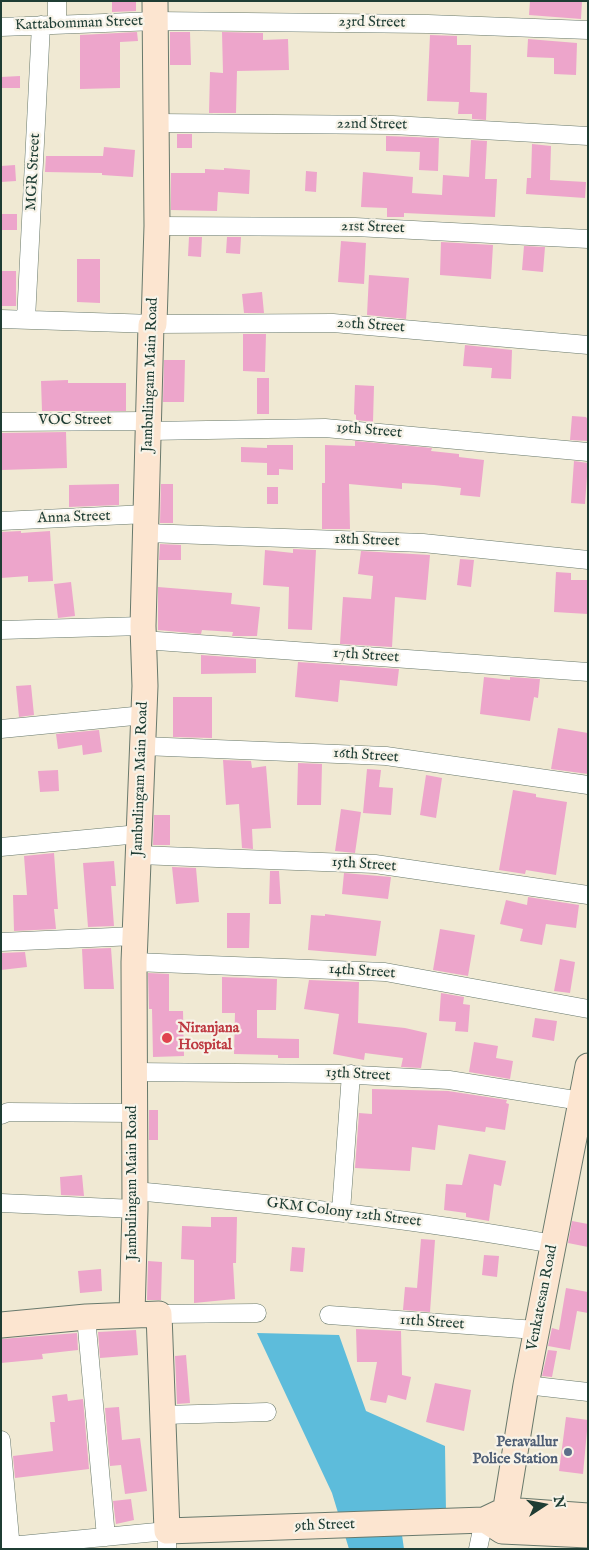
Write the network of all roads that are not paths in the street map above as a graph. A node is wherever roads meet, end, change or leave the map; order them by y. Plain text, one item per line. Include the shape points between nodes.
1 (57, 1) edge
2 (156, 11) edge
3 (49, 25) junction
4 (1, 27) edge
5 (588, 30) edge
6 (157, 123) junction
7 (588, 136) edge
8 (157, 226) junction
9 (588, 239) edge
10 (1, 319) edge
11 (26, 320) junction
12 (154, 324) junction
13 (588, 345) edge
14 (1, 422) edge
15 (148, 426) junction
16 (588, 452) edge
17 (1, 521) edge
18 (146, 524) junction
19 (588, 560) edge
20 (1, 630) edge
21 (143, 633) junction
22 (588, 672) edge
23 (144, 715) junction
24 (1, 728) edge
25 (143, 746) junction
26 (588, 785) edge
27 (139, 844) junction
28 (1, 847) edge
29 (588, 895) edge
30 (135, 936) junction
31 (1, 942) edge
32 (134, 962) junction
33 (588, 1009) edge
34 (588, 1066) edge
35 (134, 1072) junction
36 (351, 1074) junction
37 (581, 1101) junction
38 (134, 1113) junction
39 (1, 1115) edge
40 (135, 1200) junction
41 (1, 1203) edge
42 (341, 1211) junction
43 (553, 1244) junction
44 (132, 1314) junction
45 (159, 1314) junction
46 (257, 1314) dead end
47 (328, 1315) dead end
48 (86, 1317) junction
49 (1, 1326) edge
50 (536, 1330) junction
51 (526, 1385) junction
52 (588, 1392) edge
53 (267, 1412) dead end
54 (164, 1415) junction
55 (1, 1440) edge
56 (588, 1516) edge
57 (497, 1520) junction
58 (588, 1535) edge
59 (106, 1537) junction
60 (167, 1540) edge
61 (10, 1548) edge
62 (478, 1549) edge

1 - 3 street, MGR Street
2 - 3 street, Kattabomman Street
2 - 5 street, 23rd Street
2 - 6 street, Jambulingam Main Road
3 - 4 street, Kattabomman Street
3 - 11 street, MGR Street
6 - 7 street, 22nd Street via 393,125
6 - 8 street, Jambulingam Main Road
8 - 9 street, 21st Street via 356,227
8 - 12 street, Jambulingam Main Road
10 - 11 street, 20th Street
11 - 12 street, 20th Street
12 - 13 street, 20th Street via 333,323
12 - 15 street, Jambulingam Main Road via 151,325
14 - 15 street, VOC Street
15 - 16 street, 19th Street via 325,428
15 - 18 street, Jambulingam Main Road
17 - 18 street, Anna Street
18 - 19 street, 18th Street via 423,543
18 - 21 street, Jambulingam Main Road
20 - 21 street, 17th Street
21 - 22 street, 17th Street
21 - 23 street, Jambulingam Main Road
23 - 24 street
23 - 25 street, Jambulingam Main Road
25 - 26 street, 16th Street via 386,756
25 - 27 street, Jambulingam Main Road
27 - 28 street, 15th Street
27 - 29 street, 15th Street via 375,864
27 - 30 street, Jambulingam Main Road
30 - 31 street
30 - 32 street, Jambulingam Main Road
32 - 33 street, 14th Street via 385,972
32 - 35 street, Jambulingam Main Road
34 - 37 street, Venkatesan Road
35 - 36 street, 13th Street
35 - 38 street, Jambulingam Main Road
36 - 37 street, 13th Street via 450,1080
36 - 42 street
37 - 43 street, Venkatesan Road
38 - 39 street via 8,1112
38 - 40 street, Jambulingam Main Road
40 - 41 street, GKM Colony 12th Street
40 - 42 street, GKM Colony 12th Street
40 - 44 street, Jambulingam Main Road
42 - 43 street, GKM Colony 12th Street
43 - 50 street, Venkatesan Road
44 - 45 street
44 - 48 street
45 - 46 street
45 - 54 street
47 - 50 street, 11th Street
48 - 49 street
48 - 59 street
50 - 51 street, Venkatesan Road
51 - 52 street
51 - 57 street, Venkatesan Road
53 - 54 street
54 - 60 street
55 - 61 street
56 - 57 street, 9th Street
57 - 58 street, 9th Street
57 - 60 street, 9th Street
57 - 62 street
59 - 60 street
59 - 61 street

